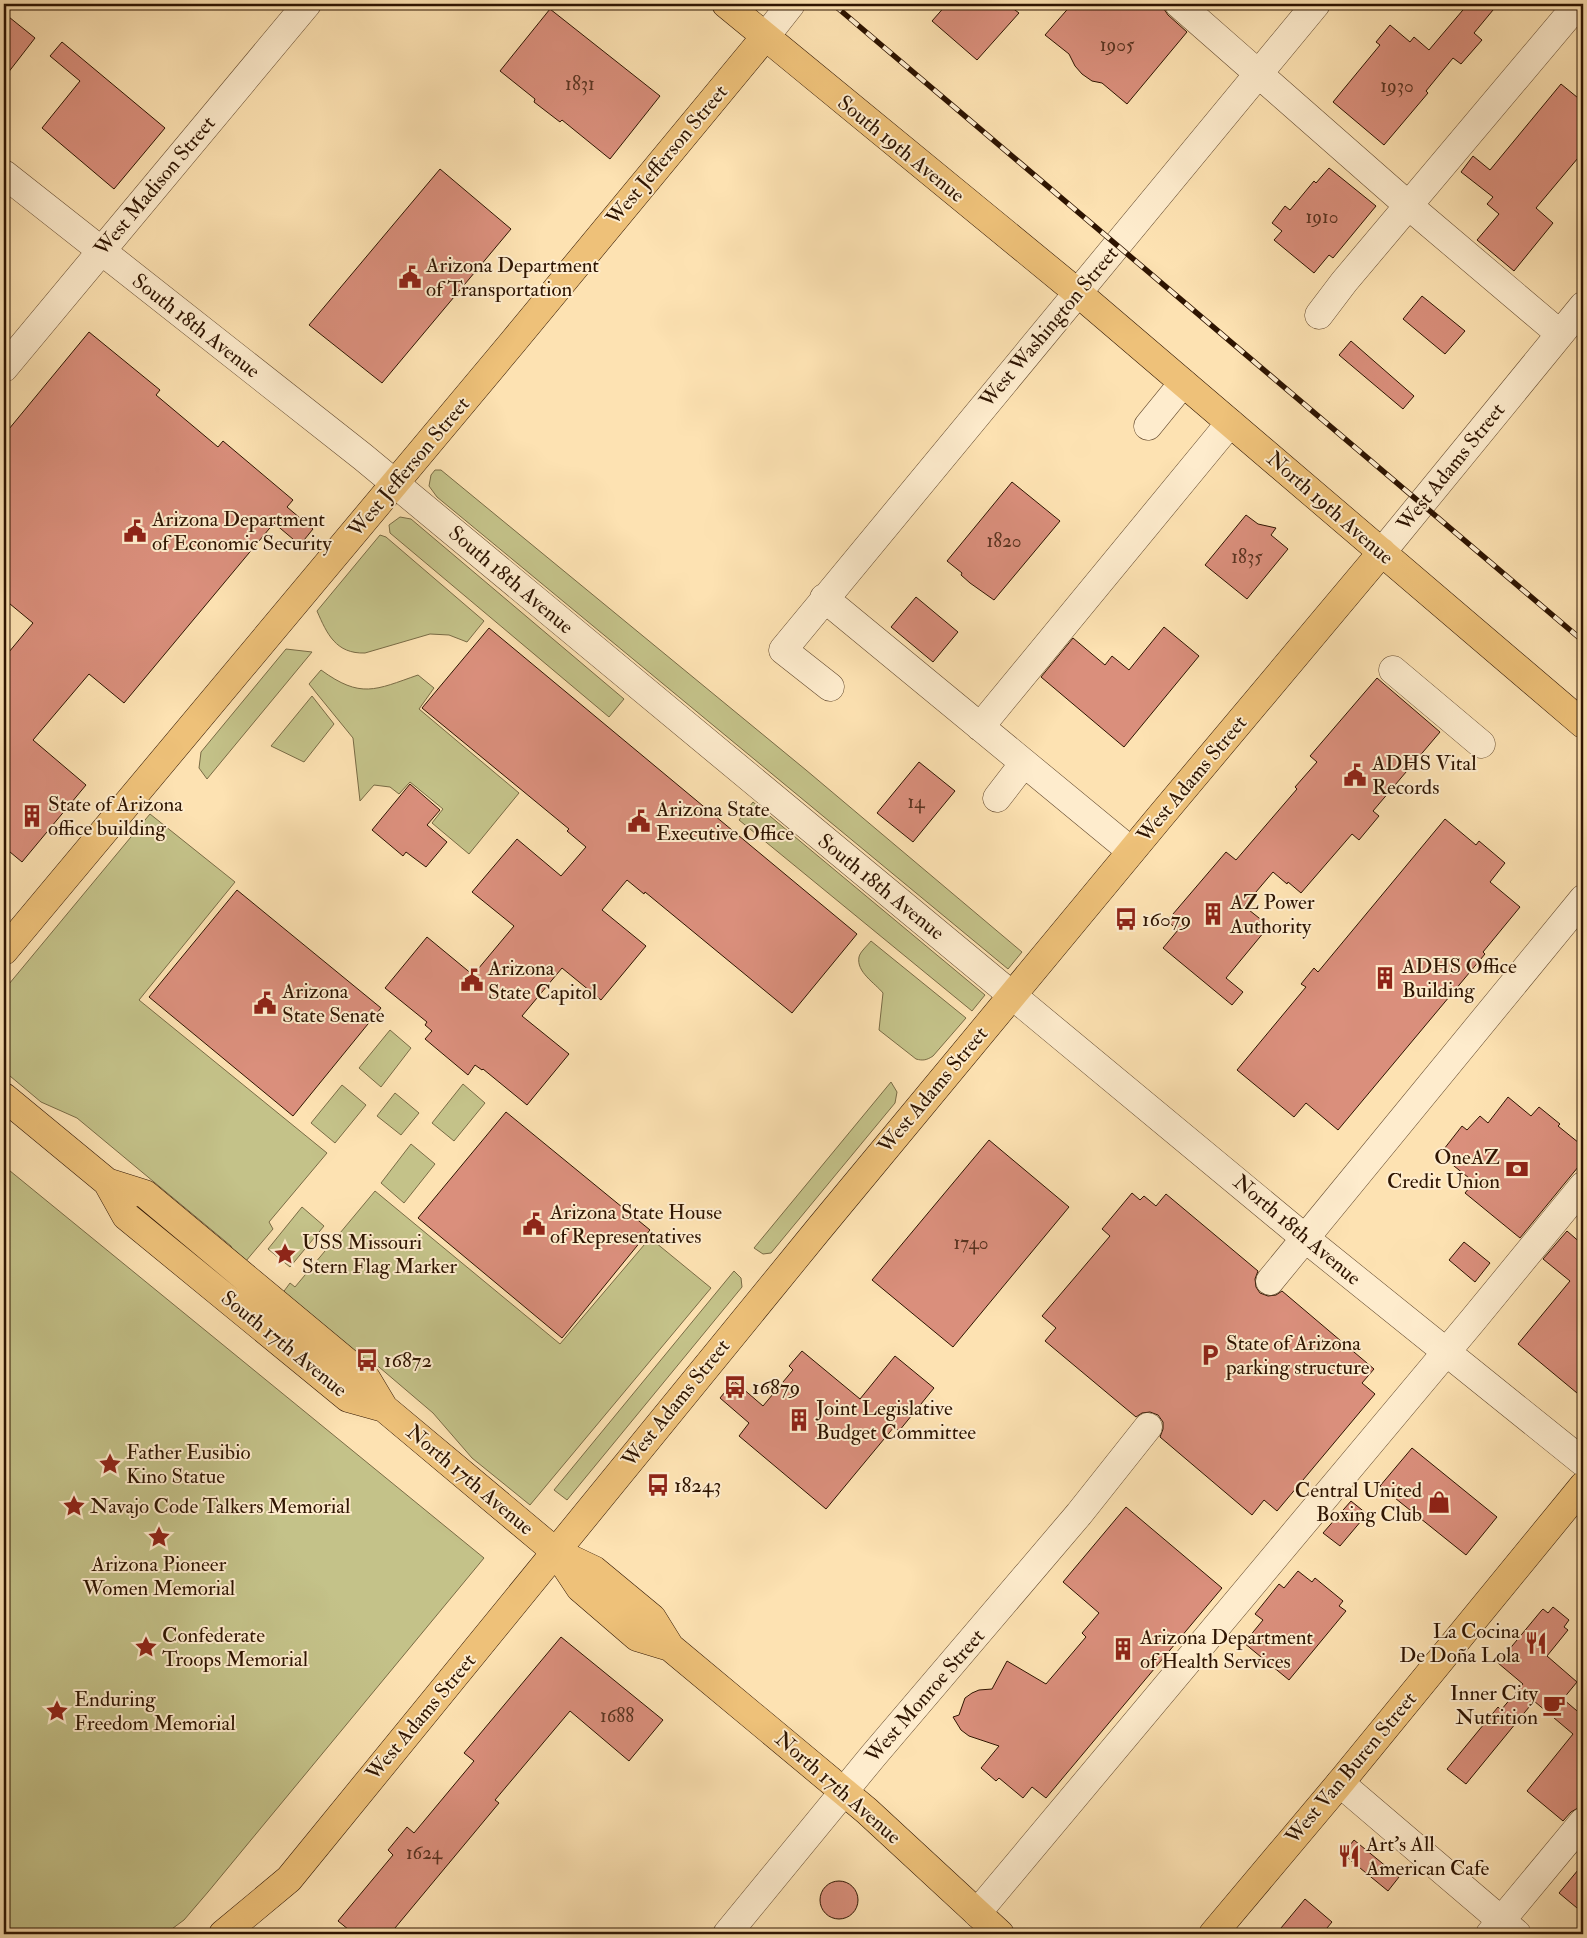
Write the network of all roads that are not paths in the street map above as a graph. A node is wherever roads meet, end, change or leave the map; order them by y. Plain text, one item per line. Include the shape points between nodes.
1 (307, 4) edge
2 (726, 4) edge
3 (791, 4) edge
4 (1180, 4) edge
5 (1316, 4) edge
6 (1578, 4) edge
7 (765, 37) junction
8 (1260, 73) junction
9 (4, 174) edge
10 (1409, 206) junction
11 (101, 252) junction
12 (1078, 293) junction
13 (1583, 306) edge
14 (1319, 315) dead end
15 (1560, 334) junction
16 (4, 368) edge
17 (1183, 383) junction
18 (1230, 423) junction
19 (1148, 426) dead end
20 (395, 484) junction
21 (1382, 552) junction
22 (824, 598) junction
23 (1393, 670) dead end
24 (830, 687) dead end
25 (1583, 724) edge
26 (980, 727) junction
27 (1481, 744) dead end
28 (1024, 764) junction
29 (997, 798) dead end
30 (1131, 852) junction
31 (1583, 899) edge
32 (4, 951) edge
33 (1013, 994) junction
34 (4, 1097) edge
35 (1583, 1186) edge
36 (1306, 1239) junction
37 (1270, 1282) dead end
38 (1446, 1352) junction
39 (384, 1408) joint
40 (1148, 1427) dead end
41 (1583, 1462) edge
42 (1581, 1493) edge
43 (556, 1552) junction
44 (1340, 1783) junction
45 (844, 1791) junction
46 (1583, 1822) edge
47 (977, 1913) junction
48 (1503, 1930) edge
49 (223, 1934) edge
50 (727, 1934) edge
51 (1000, 1934) edge
52 (1212, 1934) edge

1 - 11 street, West Madison Street
2 - 7 main road, South 19th Avenue
3 - 7 street, West Jefferson Street
4 - 8 street
5 - 8 street, West Washington Street
6 - 10 street
7 - 12 main road, South 19th Avenue
7 - 20 main road, West Jefferson Street
8 - 10 street
8 - 12 street, West Washington Street
9 - 11 street, South 18th Avenue
10 - 14 street
10 - 15 street
11 - 16 street, West Madison Street
11 - 20 street, South 18th Avenue
12 - 17 main road, North 19th Avenue
12 - 22 street, West Washington Street
13 - 15 street, West Adams Street
15 - 21 street, West Adams Street
17 - 18 main road, North 19th Avenue
17 - 19 street
18 - 21 main road, North 19th Avenue
18 - 26 street
20 - 32 main road, West Jefferson Street
20 - 33 street, South 18th Avenue
21 - 25 main road, North 19th Avenue
21 - 30 main road, West Adams Street
22 - 24 street, West Washington Street via 783,650
22 - 26 street
23 - 27 street
26 - 28 street
28 - 29 street
28 - 30 street
30 - 33 main road, West Adams Street
31 - 36 street
33 - 36 street, North 18th Avenue
33 - 43 main road, West Adams Street
34 - 39 main road, South 17th Avenue via 107,1182 126,1216 348,1398
35 - 38 street
36 - 37 street
36 - 38 street, North 18th Avenue
38 - 41 street, North 18th Avenue
38 - 47 street
39 - 43 main road, North 17th Avenue
40 - 45 street, West Monroe Street via 1044,1557
42 - 44 main road, West Van Buren Street
43 - 45 main road, North 17th Avenue via 580,1588 637,1637 670,1647
43 - 49 main road, West Adams Street via 289,1879
44 - 48 street
44 - 52 main road, West Van Buren Street
45 - 47 main road, North 17th Avenue
45 - 50 street, West Monroe Street
46 - 48 street
47 - 51 main road, North 17th Avenue

